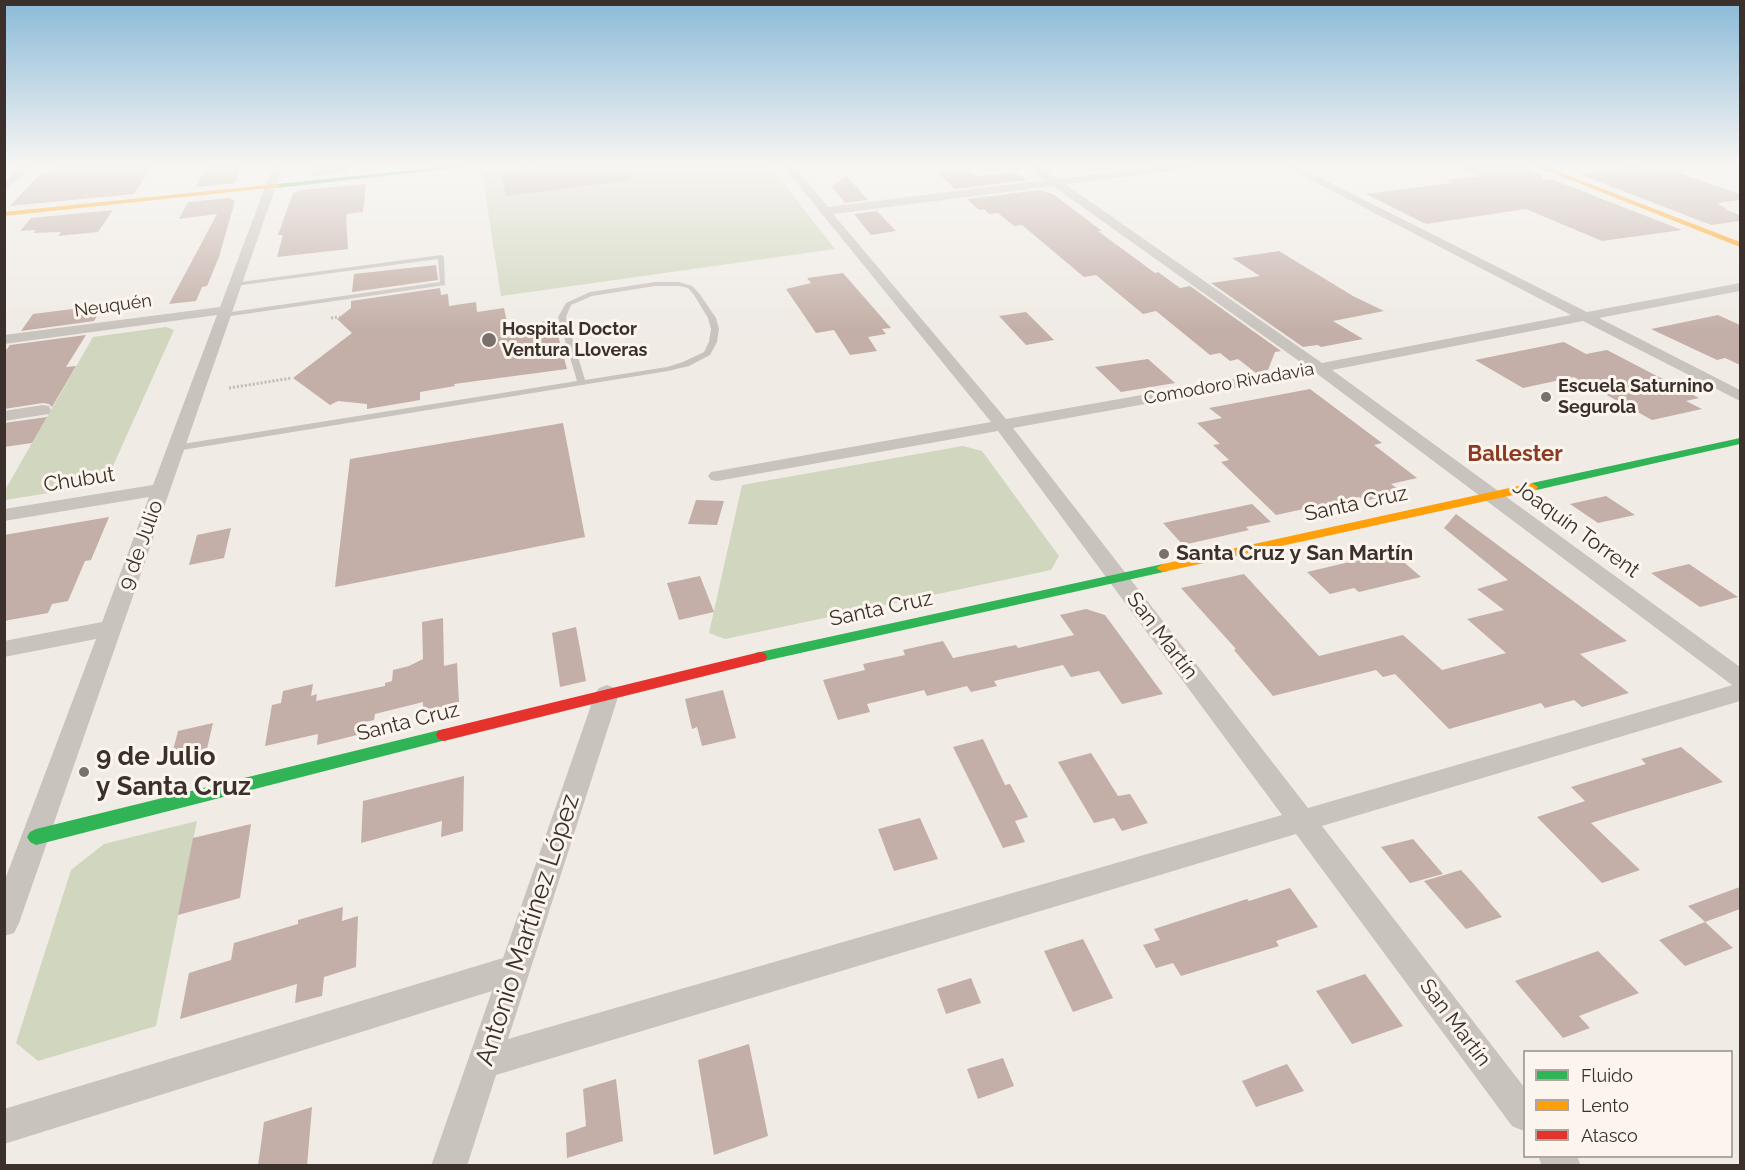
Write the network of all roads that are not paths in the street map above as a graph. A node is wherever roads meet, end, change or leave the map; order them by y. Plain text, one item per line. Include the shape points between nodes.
1 (259, 221) edge
2 (834, 221) edge
3 (1108, 221) edge
4 (1396, 221) edge
5 (1678, 221) edge
6 (1698, 221) edge
7 (1740, 237) edge
8 (1740, 245) edge
9 (236, 284) junction
10 (1740, 288) edge
11 (225, 313) junction
12 (1586, 317) junction
13 (4, 340) edge
14 (1318, 368) junction
15 (582, 383) junction
16 (1740, 396) edge
17 (43, 410) dead end
18 (4, 416) edge
19 (1002, 425) junction
20 (1740, 441) edge
21 (176, 448) junction
22 (717, 476) dead end
23 (161, 489) junction
24 (1492, 495) junction
25 (4, 515) edge
26 (1118, 578) junction
27 (111, 628) junction
28 (4, 649) edge
29 (1740, 679) edge
30 (1740, 692) edge
31 (607, 694) junction
32 (1302, 821) junction
33 (36, 837) junction
34 (4, 923) edge
35 (516, 969) junction
36 (484, 1062) junction
37 (1523, 1113) edge
38 (4, 1127) edge
39 (449, 1166) edge

1 - 9 street, 9 de Julio
2 - 19 street, San Martín
3 - 14 street, Joaquín Torrent
4 - 12 street
5 - 8 street
6 - 7 street
9 - 11 street, 9 de Julio
9 - 11 lane via 441,257 443,284
10 - 12 street, Comodoro Rivadavia
11 - 13 street, Neuquén
11 - 21 street, 9 de Julio
12 - 14 street, Comodoro Rivadavia
12 - 16 street
14 - 19 street, Comodoro Rivadavia
14 - 24 street, Joaquín Torrent
15 - 15 lane via 668,369 699,359 708,352 715,329 697,294 679,284 655,284 590,294 568,304 562,316
15 - 21 lane
17 - 18 street
19 - 22 street, Comodoro Rivadavia
19 - 26 street, San Martín
20 - 24 street, Santa Cruz
21 - 23 street, 9 de Julio
23 - 25 street, Chubut
23 - 27 street, 9 de Julio
24 - 26 street, Santa Cruz
24 - 29 street, Joaquín Torrent
26 - 31 street, Santa Cruz
26 - 32 street, San Martín
27 - 28 street
27 - 33 street, 9 de Julio
30 - 32 street
31 - 33 street, Santa Cruz
31 - 35 street, Antonio Martínez López
32 - 36 street
32 - 37 street, San Martín
33 - 34 street, 9 de Julio
35 - 36 street, Antonio Martínez López
35 - 38 street
36 - 39 street, Antonio Martínez López

